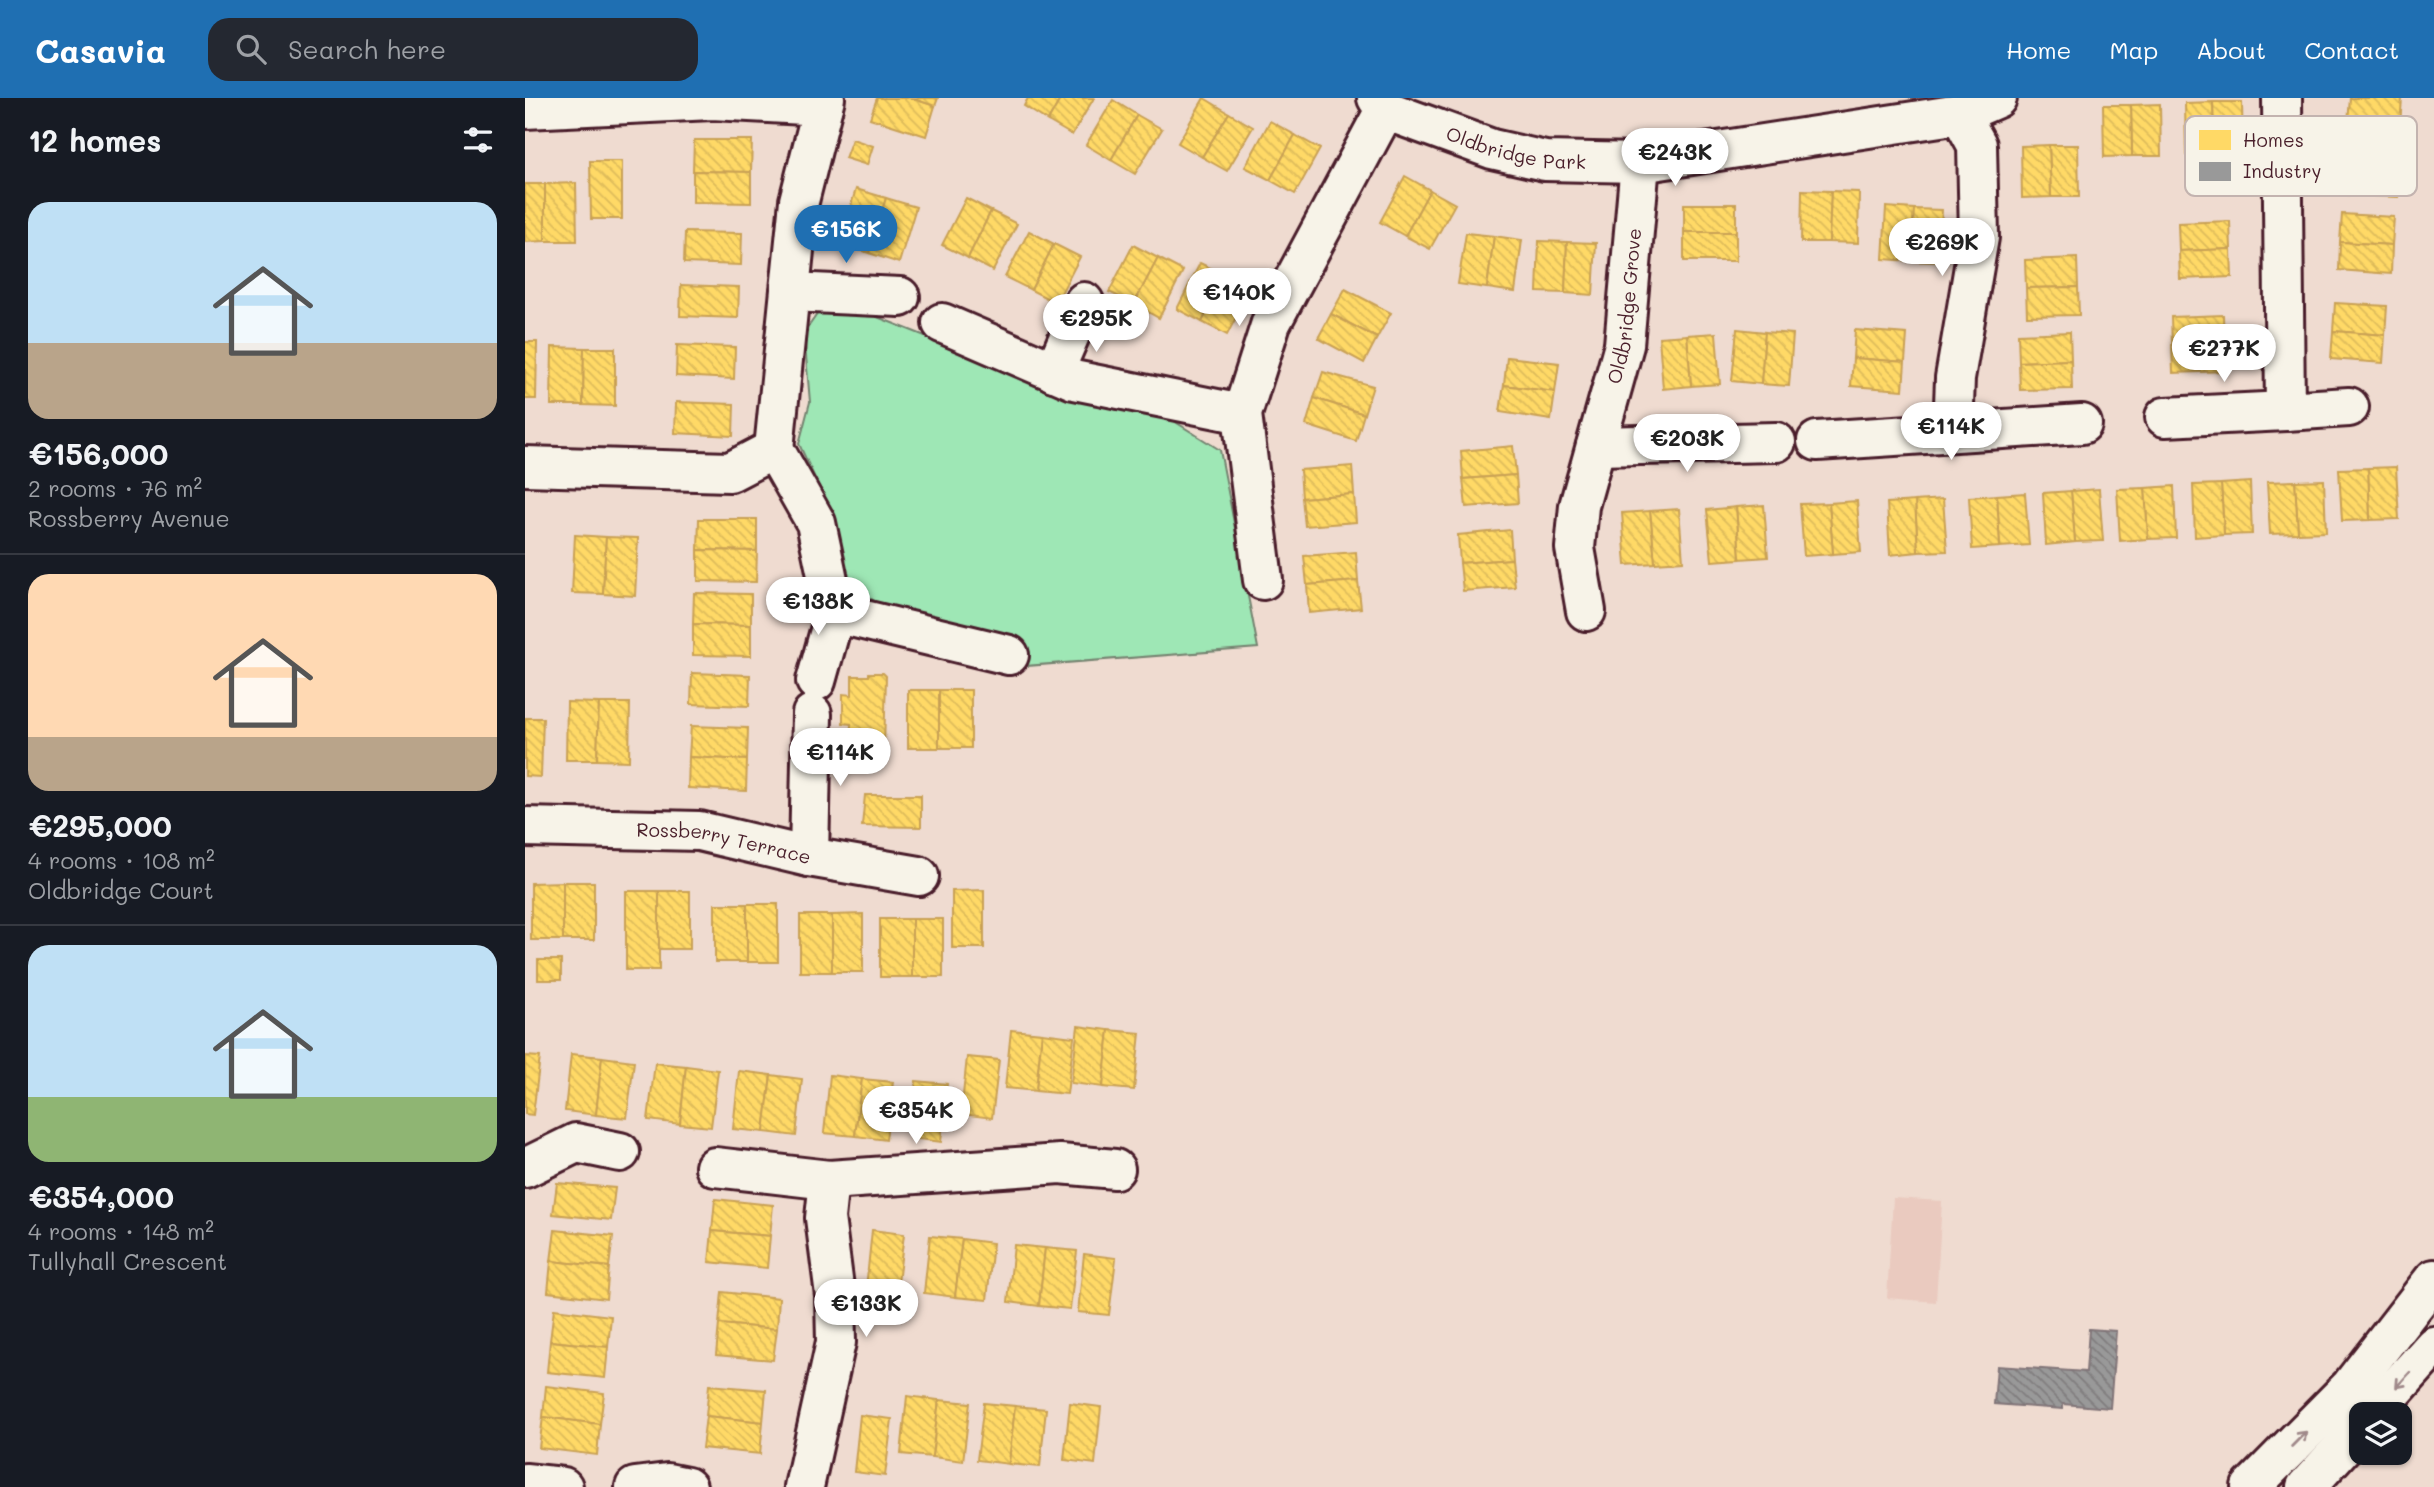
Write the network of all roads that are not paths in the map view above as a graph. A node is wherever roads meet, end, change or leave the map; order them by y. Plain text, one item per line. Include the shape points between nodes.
1 (1997, 98) edge
2 (2282, 98) edge
3 (824, 102) edge
4 (1381, 104) edge
5 (525, 109) edge
6 (1960, 114) junction
7 (2282, 116) edge
8 (1640, 163) junction
9 (2283, 196) edge
10 (790, 292) junction
11 (899, 297) dead end
12 (1084, 302) dead end
13 (942, 323) dead end
14 (1054, 372) junction
15 (2349, 407) dead end
16 (2285, 411) junction
17 (1242, 414) junction
18 (2165, 417) dead end
19 (2082, 424) dead end
20 (1954, 432) junction
21 (1817, 441) dead end
22 (1776, 442) dead end
23 (1596, 446) junction
24 (774, 449) junction
25 (525, 466) edge
26 (1263, 580) dead end
27 (1586, 611) dead end
28 (835, 613) junction
29 (1009, 655) dead end
30 (525, 827) edge
31 (809, 857) junction
32 (919, 876) dead end
33 (620, 1152) dead end
34 (715, 1167) dead end
35 (525, 1168) edge
36 (1115, 1169) dead end
37 (829, 1180) junction
38 (2434, 1279) edge
39 (2434, 1346) edge
40 (2384, 1402) edge
41 (2349, 1440) edge
42 (525, 1483) edge
43 (563, 1487) edge
44 (635, 1487) edge
45 (687, 1487) edge
46 (804, 1487) edge
47 (2251, 1487) edge
48 (2306, 1487) edge

1 - 6 street, Oldbridge Park
2 - 7 street
3 - 5 street via 712,100
3 - 10 street via 799,201
4 - 8 street, Oldbridge Park via 1492,149 1545,161
4 - 17 street via 1271,323
6 - 8 street, Oldbridge Park
6 - 20 street via 1977,145 1979,237 1955,378
8 - 23 street, Oldbridge Grove via 1624,345
9 - 16 street
10 - 11 street
10 - 24 street
12 - 14 street
13 - 14 street
14 - 17 street
15 - 16 street
16 - 18 street
17 - 26 street
19 - 20 street
20 - 21 street
22 - 23 street
23 - 27 street, Oldbridge Grove via 1579,506 1575,548
24 - 25 street via 730,472
24 - 28 street via 816,523
28 - 29 street
28 - 31 street via 814,698
30 - 31 street, Rossberry Terrace via 699,831
31 - 32 street, Rossberry Terrace
33 - 35 street via 576,1143
34 - 37 street
36 - 37 street via 1060,1164
37 - 46 street via 825,1218 836,1342
47 -> 38 street via 2351,1386
39 -> 40 street
41 - 48 street
42 - 43 street
44 - 45 street via 667,1483

